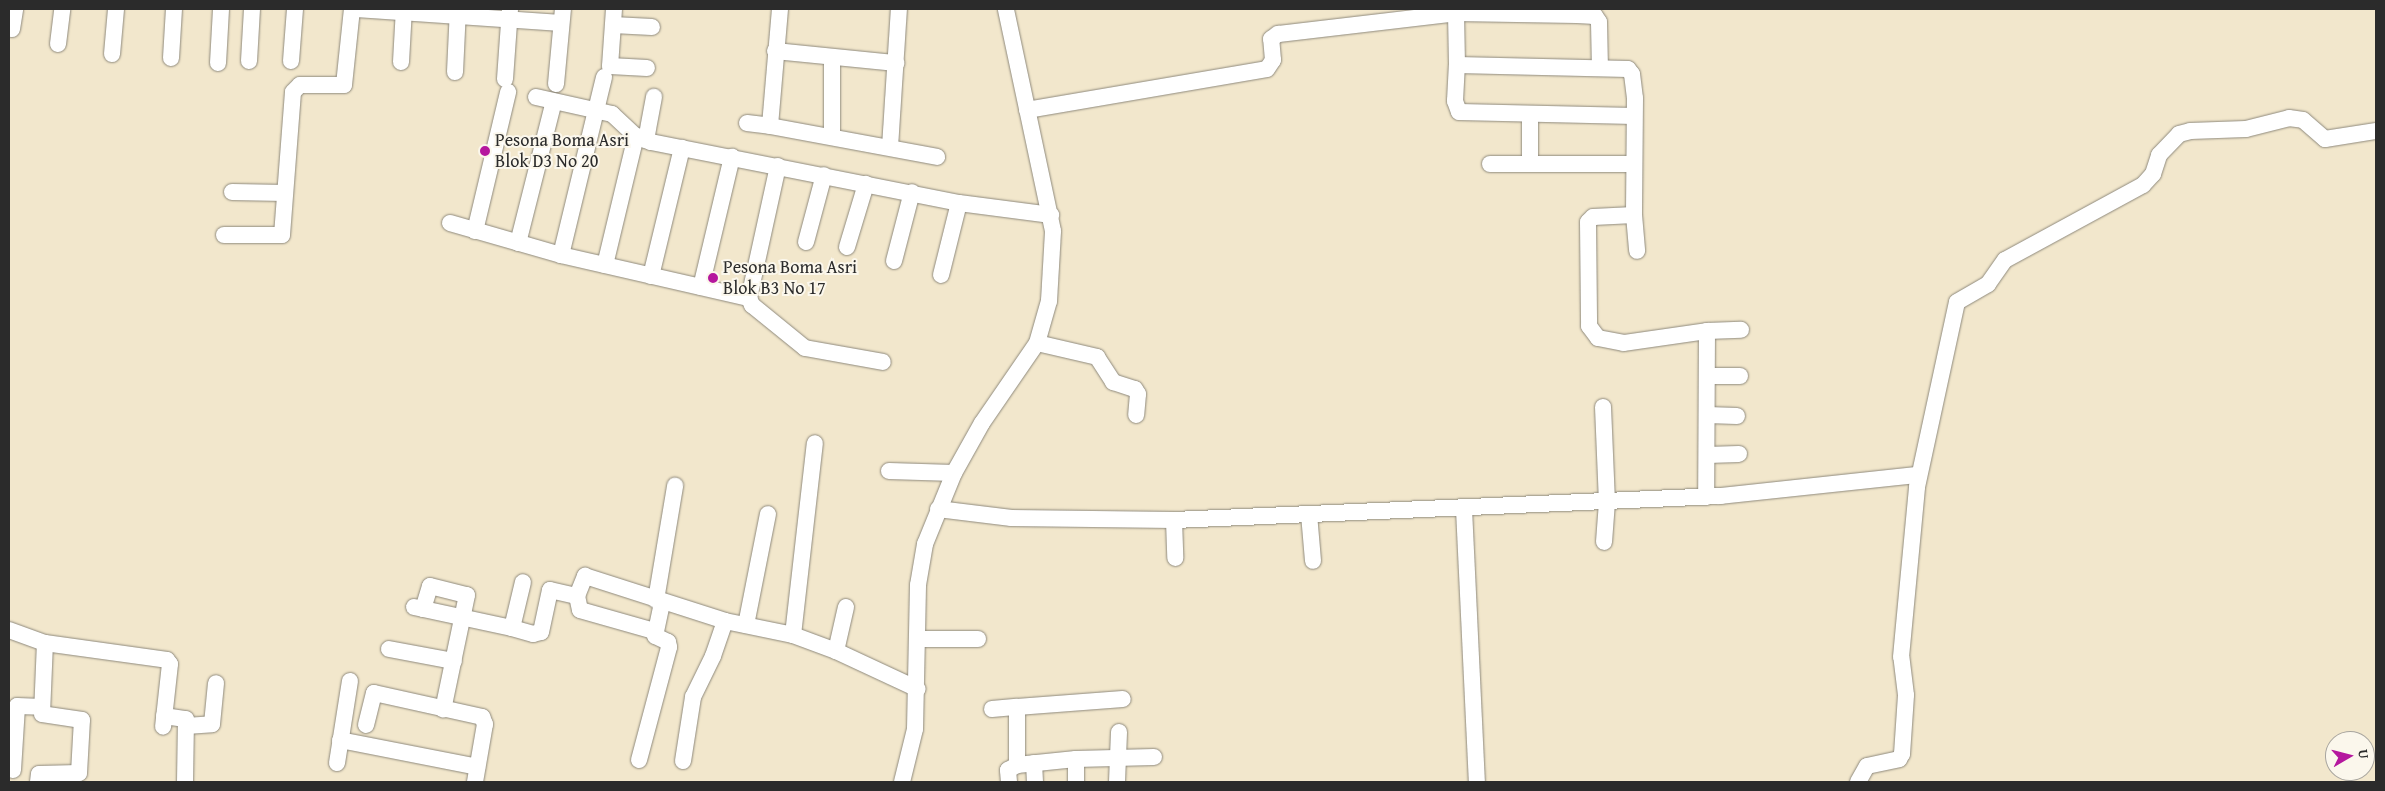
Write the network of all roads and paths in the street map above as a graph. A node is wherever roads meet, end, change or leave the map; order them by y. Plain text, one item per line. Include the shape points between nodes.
1 (15, 9) edge
2 (62, 9) edge
3 (116, 9) edge
4 (174, 9) edge
5 (221, 9) edge
6 (252, 9) edge
7 (295, 9) edge
8 (352, 9) edge
9 (357, 9) edge
10 (614, 9) edge
11 (780, 9) edge
12 (899, 9) edge
13 (1006, 9) edge
14 (404, 10) edge
15 (458, 12) edge
16 (1456, 13) junction
17 (509, 14) edge
18 (562, 16) edge
19 (613, 25) junction
20 (652, 27) dead end
21 (12, 29) dead end
22 (58, 44) dead end
23 (775, 51) junction
24 (112, 54) dead end
25 (832, 57) junction
26 (171, 58) dead end
27 (248, 61) dead end
28 (291, 61) dead end
29 (401, 62) dead end
30 (218, 63) dead end
31 (896, 63) junction
32 (1457, 65) junction
33 (648, 68) dead end
34 (1600, 68) junction
35 (454, 72) dead end
36 (604, 77) dead end
37 (556, 84) dead end
38 (536, 97) dead end
39 (654, 97) dead end
40 (554, 101) junction
41 (1026, 104) junction
42 (597, 110) junction
43 (1530, 114) junction
44 (1634, 116) junction
45 (747, 123) dead end
46 (770, 126) junction
47 (2376, 131) edge
48 (832, 135) junction
49 (641, 138) junction
50 (890, 146) junction
51 (682, 148) junction
52 (732, 157) junction
53 (936, 157) dead end
54 (1490, 164) dead end
55 (1530, 164) junction
56 (1633, 164) junction
57 (778, 166) junction
58 (824, 175) junction
59 (866, 184) junction
60 (232, 192) dead end
61 (912, 192) junction
62 (285, 193) junction
63 (959, 203) junction
64 (1051, 215) junction
65 (1634, 215) junction
66 (450, 223) dead end
67 (475, 231) junction
68 (224, 235) dead end
69 (806, 242) dead end
70 (518, 243) junction
71 (847, 247) dead end
72 (1637, 251) dead end
73 (561, 255) junction
74 (894, 261) dead end
75 (605, 265) junction
76 (941, 275) dead end
77 (651, 276) junction
78 (701, 287) junction
79 (749, 298) junction
80 (1741, 330) dead end
81 (1707, 331) junction
82 (1037, 343) junction
83 (883, 362) dead end
84 (1708, 376) junction
85 (1740, 376) dead end
86 (1603, 407) dead end
87 (1136, 415) dead end
88 (1707, 415) junction
89 (1737, 416) dead end
90 (815, 443) dead end
91 (1739, 454) dead end
92 (1707, 455) junction
93 (889, 471) dead end
94 (954, 473) junction
95 (1918, 475) junction
96 (675, 486) dead end
97 (1706, 497) junction
98 (1607, 502) junction
99 (938, 509) junction
100 (1464, 509) junction
101 (768, 514) dead end
102 (1310, 514) junction
103 (1174, 520) junction
104 (1604, 542) dead end
105 (1175, 558) dead end
106 (1313, 561) dead end
107 (523, 582) dead end
108 (577, 596) junction
109 (659, 601) junction
110 (846, 607) dead end
111 (465, 617) junction
112 (725, 621) junction
113 (746, 625) junction
114 (512, 628) junction
115 (9, 630) edge
116 (654, 631) junction
117 (794, 635) junction
118 (917, 639) junction
119 (978, 639) dead end
120 (45, 643) junction
121 (389, 649) dead end
122 (836, 651) junction
123 (454, 661) junction
124 (350, 681) dead end
125 (216, 683) dead end
126 (918, 689) junction
127 (1124, 700) dead end
128 (42, 707) junction
129 (1017, 707) junction
130 (992, 709) dead end
131 (443, 710) junction
132 (366, 725) dead end
133 (186, 726) junction
134 (1119, 732) dead end
135 (340, 740) junction
136 (1154, 757) dead end
137 (1117, 758) junction
138 (1076, 759) junction
139 (640, 760) dead end
140 (683, 761) dead end
141 (336, 763) dead end
142 (1034, 763) junction
143 (1017, 766) junction
144 (11, 770) edge
145 (476, 775) edge
146 (38, 778) edge
147 (79, 778) edge
148 (185, 782) edge
149 (902, 782) edge
150 (1009, 782) edge
151 (1035, 782) edge
152 (1076, 782) edge
153 (1117, 782) edge
154 (1477, 782) edge
155 (1858, 782) edge

1 - 21 street
2 - 22 street
3 - 24 street
4 - 26 street
5 - 30 street
6 - 27 street
7 - 28 street
8 - 62 street via 344,85 300,84 293,92
9 - 14 street
10 - 19 street
11 - 23 street
12 - 31 street
13 - 41 street
14 - 15 street
14 - 29 street
15 - 17 street
15 - 35 street
16 - 32 street
16 - 34 street via 1595,16 1599,22
16 - 41 street via 1278,34 1271,39 1273,60 1267,69
17 - 18 street
17 - 67 street via 506,85
18 - 37 street
19 - 20 street
19 - 33 street via 610,66
23 - 25 street
23 - 46 street
25 - 31 street
25 - 48 street
31 - 50 street
32 - 34 street
32 - 43 street via 1455,101 1459,112
34 - 44 street via 1628,69 1632,74
36 - 42 street
38 - 40 street
39 - 49 street
40 - 42 street
40 - 70 street
41 - 64 street
42 - 49 street via 612,114
42 - 73 street
43 - 44 street
43 - 55 street
44 - 56 street
45 - 46 street
46 - 48 street
47 - 95 street via 2325,138 2302,120 2289,118 2246,129 2179,134 2159,155 2153,174 2143,185 2005,260 1988,284 1962,297 1953,310
48 - 50 street
49 - 51 street
49 - 75 street
50 - 53 street
51 - 52 street
51 - 77 street
52 - 57 street
52 - 78 street
54 - 55 street
55 - 56 street
56 - 65 street
57 - 58 street
57 - 79 street
58 - 59 street
58 - 69 street
59 - 61 street
59 - 71 street
60 - 62 street
61 - 63 street
61 - 74 street
62 - 68 street via 282,235
63 - 64 street
63 - 76 street
64 - 82 street via 1053,264 1049,301
65 - 72 street
65 - 81 street via 1593,217 1588,222 1591,333 1598,338 1624,343
66 - 67 street
67 - 70 street
70 - 73 street
73 - 75 street
75 - 77 street
77 - 78 street
78 - 79 street
79 - 83 street via 752,305 805,348
80 - 81 street
81 - 84 street
82 - 87 street via 1097,357 1113,382 1135,389
82 - 94 street via 982,423
84 - 85 street
84 - 88 street
86 - 98 street
88 - 89 street
88 - 92 street
90 - 117 street
91 - 92 street
92 - 97 street
93 - 94 street
94 - 99 street
95 - 97 street
95 - 155 street via 1901,657 1906,695 1902,754 1899,759 1867,766
96 - 109 street
97 - 98 street
98 - 100 street
98 - 104 street
99 - 103 street via 1011,518
99 - 118 street via 925,544 918,585
100 - 102 street
100 - 154 street
101 - 113 street
102 - 103 street
102 - 106 street
103 - 105 street
107 - 114 street
108 - 109 street via 585,576
108 - 114 street via 550,590 541,632 533,634
108 - 116 street via 579,609
109 - 112 street
109 - 116 street
110 - 122 street
111 - 111 street via 466,592 430,586 419,608
111 - 114 street
111 - 123 street
112 - 113 street
112 - 140 street via 708,668 693,697
113 - 117 street
115 - 120 street
116 - 139 street via 655,636 668,642 669,647
117 - 122 street
118 - 119 street
118 - 126 street
120 - 128 street
120 - 133 street via 168,660 163,721 184,718
121 - 123 street
122 - 126 street
123 - 131 street
124 - 135 street
125 - 133 street via 212,724
126 - 149 street via 915,729
127 - 129 street
128 - 144 street via 17,706
128 - 147 street via 43,714 82,720
129 - 130 street
129 - 143 street
131 - 132 street via 374,693
131 - 145 street via 484,720
133 - 148 street
134 - 137 street
135 - 141 street
135 - 145 street
136 - 137 street
137 - 138 street
137 - 153 street
138 - 142 street
138 - 152 street
142 - 143 street
142 - 151 street
143 - 150 street via 1008,770
144 - 146 street
146 - 147 street

